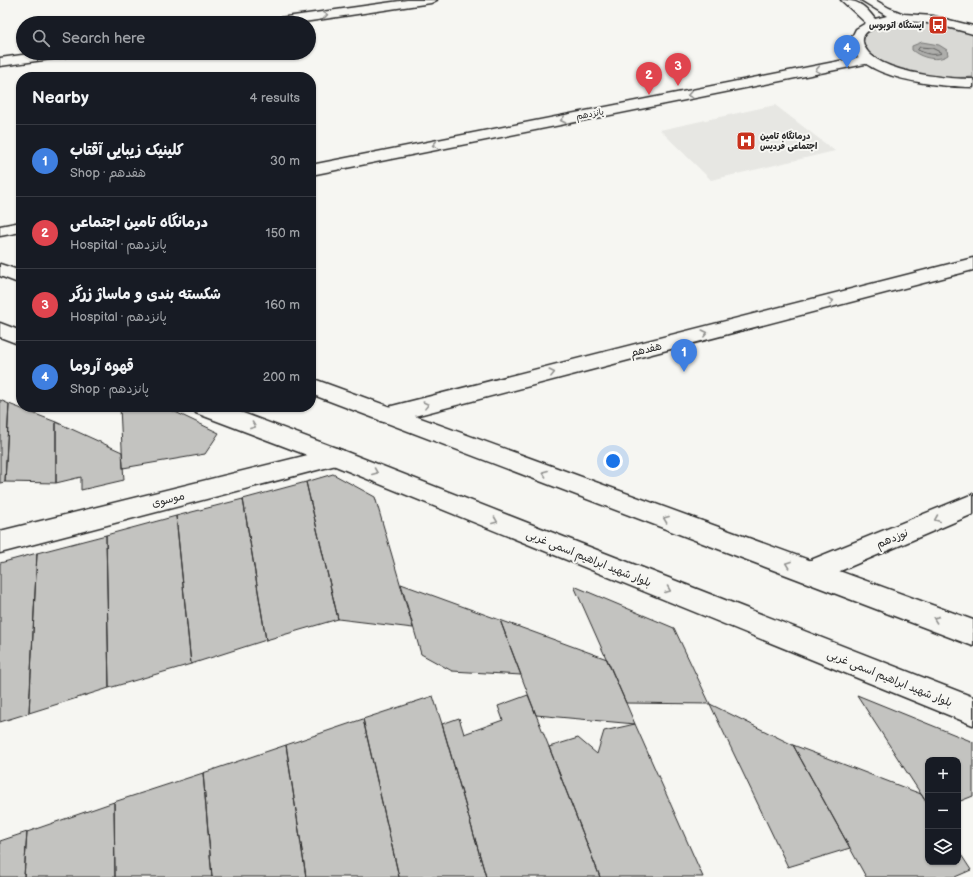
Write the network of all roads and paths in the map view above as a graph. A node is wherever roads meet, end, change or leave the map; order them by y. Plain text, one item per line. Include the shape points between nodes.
1 (431, 0) edge
2 (847, 0) edge
3 (867, 0) edge
4 (316, 17) edge
5 (903, 18) junction
6 (872, 23) junction
7 (973, 30) edge
8 (870, 59) junction
9 (16, 60) edge
10 (0, 62) edge
11 (970, 86) edge
12 (316, 169) edge
13 (16, 228) edge
14 (0, 231) edge
15 (973, 264) edge
16 (0, 270) edge
17 (16, 276) edge
18 (0, 330) edge
19 (16, 336) edge
20 (316, 388) edge
21 (217, 412) edge
22 (388, 415) junction
23 (336, 457) junction
24 (973, 504) edge
25 (0, 542) edge
26 (810, 572) junction
27 (973, 633) edge
28 (973, 712) edge

4 -> 1 street
2 - 6 street
3 - 5 street
5 - 6 street
5 - 7 street via 940,21
6 - 8 street via 857,35 859,48
8 - 11 street via 913,78
8 -> 12 street, پانزدهم
9 - 10 street
13 - 14 street
22 -> 15 street, هفدهم
16 - 17 street
18 - 19 street
20 - 22 street
21 -> 23 street, بلوار شهید ابراهیم اسمی غربی
26 -> 22 street
23 - 25 street, موسوی
23 -> 28 street, بلوار شهید ابراهیم اسمی غربی
24 -> 26 street, نوزدهم
27 -> 26 street

